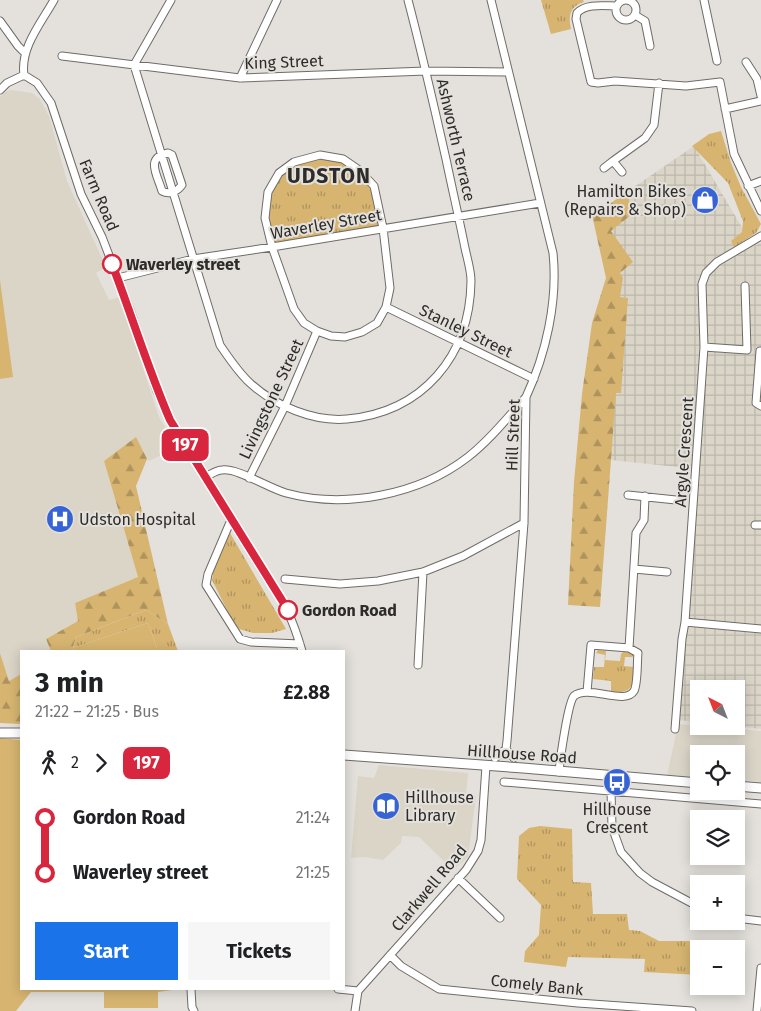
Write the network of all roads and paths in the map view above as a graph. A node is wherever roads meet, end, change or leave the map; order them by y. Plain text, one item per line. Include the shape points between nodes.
1 (54, 0) edge
2 (170, 0) edge
3 (277, 0) edge
4 (408, 0) edge
5 (491, 0) edge
6 (704, 0) edge
7 (617, 6) junction
8 (635, 14) junction
9 (0, 21) edge
10 (650, 46) dead end
11 (25, 54) junction
12 (62, 56) dead end
13 (717, 61) dead end
14 (746, 62) dead end
15 (134, 65) junction
16 (426, 70) junction
17 (508, 72) junction
18 (24, 75) junction
19 (240, 78) junction
20 (659, 83) junction
21 (0, 90) edge
22 (761, 96) edge
23 (761, 101) edge
24 (725, 109) junction
25 (613, 161) junction
26 (604, 168) dead end
27 (622, 172) dead end
28 (761, 180) edge
29 (748, 186) junction
30 (540, 203) junction
31 (761, 211) edge
32 (459, 216) junction
33 (383, 228) junction
34 (761, 236) edge
35 (272, 247) junction
36 (193, 259) junction
37 (118, 278) junction
38 (745, 286) dead end
39 (386, 307) junction
40 (317, 331) junction
41 (459, 343) junction
42 (704, 347) junction
43 (748, 350) junction
44 (761, 351) edge
45 (534, 379) junction
46 (526, 397) junction
47 (285, 406) junction
48 (761, 406) edge
49 (205, 478) junction
50 (249, 478) junction
51 (628, 495) dead end
52 (645, 496) junction
53 (676, 500) dead end
54 (231, 520) junction
55 (524, 523) junction
56 (634, 569) junction
57 (423, 572) junction
58 (667, 572) dead end
59 (285, 579) dead end
60 (685, 622) junction
61 (761, 629) edge
62 (301, 648) edge
63 (629, 648) junction
64 (418, 664) dead end
65 (587, 692) junction
66 (675, 729) dead end
67 (0, 733) edge
68 (20, 734) edge
69 (506, 749) junction
70 (345, 756) edge
71 (496, 758) dead end
72 (514, 758) dead end
73 (486, 766) junction
74 (559, 772) junction
75 (504, 782) dead end
76 (690, 783) edge
77 (745, 787) edge
78 (761, 788) edge
79 (611, 791) junction
80 (761, 804) edge
81 (458, 878) junction
82 (690, 902) edge
83 (500, 918) dead end
84 (745, 919) edge
85 (761, 921) edge
86 (390, 955) junction
87 (761, 968) edge
88 (345, 989) edge
89 (192, 990) edge
90 (358, 990) junction
91 (194, 1011) edge
92 (355, 1011) edge
93 (692, 1011) edge
94 (757, 1011) edge

1 - 11 street
2 - 15 street
3 - 19 street
4 - 16 street, Ashworth Terrace
5 - 17 street, Hill Street
6 - 13 street
7 - 8 street via 621,1 631,2 636,7
7 - 8 street via 622,20 629,20
7 - 20 street via 583,8 577,13 591,82
8 - 10 street via 645,20
9 - 11 street
11 - 18 street
12 - 15 street, King Street
14 - 22 street via 757,79
15 - 19 street, King Street
15 - 36 street, Ashworth Terrace
16 - 17 street, King Street
16 - 19 street, King Street
16 - 32 street, Ashworth Terrace
17 - 30 street, Hill Street
18 - 21 street
18 - 37 street, Farm Road via 37,83 51,102 81,194
20 - 24 street via 686,86 720,82
20 - 25 street via 654,125 645,138
23 - 24 street
24 - 29 street via 734,154
25 - 26 street
25 - 27 street
28 - 29 street
29 - 31 street
30 - 32 street, Waverley Street
30 - 45 street, Hill Street via 555,270 552,308
32 - 33 street, Waverley Street
32 - 41 street, Ashworth Terrace via 471,280 465,326
33 - 35 street, Waverley Street
33 - 35 street via 374,186 343,159 320,155 294,162 279,173 268,192 265,218
33 - 39 street via 390,288
34 - 42 street, Argyle Crescent via 724,257 706,274 702,284
35 - 36 street, Waverley Street
35 - 40 street via 294,309
36 - 37 street, Waverley Street
36 - 47 street, Ashworth Terrace via 220,345 250,384
37 - 49 street, Farm Road via 157,391 170,420
38 - 43 street
39 - 40 street via 377,322 345,337
39 - 41 street, Stanley Street
40 - 47 street, Livingstone Street
41 - 45 street, Stanley Street
41 - 47 street, Ashworth Terrace via 452,357 426,386 398,405 376,414 338,419 302,413
42 - 43 street
42 - 60 street, Argyle Crescent
43 - 44 street
44 - 48 street via 756,403
45 - 46 street, Hill Street
46 - 50 street via 488,440 466,458 434,478 391,493 325,500 287,493
46 - 55 street, Hill Street
47 - 50 street, Livingstone Street
49 - 50 street via 230,469
49 - 54 street, Farm Road
51 - 52 street
52 - 53 street
52 - 56 street via 644,520 636,534
54 - 62 street, Farm Road via 291,616
54 - 62 street via 206,585 240,639
55 - 57 street via 462,556
55 - 69 street, Hill Street
56 - 58 street
56 - 63 street
57 - 59 street via 340,584
57 - 64 street
60 - 61 street
60 - 66 street, Argyle Crescent
63 - 65 street via 591,645
63 - 65 street via 638,652 634,692 624,696
65 - 74 street via 578,694 570,703
67 - 68 street
69 - 71 street
69 - 72 street
70 - 73 street, Hillhouse Road
73 - 74 street, Hillhouse Road
73 - 81 street, Clarkwell Road via 478,851
74 - 76 street, Hillhouse Road
75 - 79 street, Hillhouse Road
77 - 78 street
79 - 80 street, Hillhouse Road
79 - 82 street via 612,827 622,852 652,882
81 - 83 street
81 - 86 street, Clarkwell Road
84 - 85 street
86 - 90 street, Clarkwell Road
86 - 93 street, Comely Bank via 401,966 439,989
87 - 94 street
88 - 90 street
89 - 91 street
90 - 92 street

